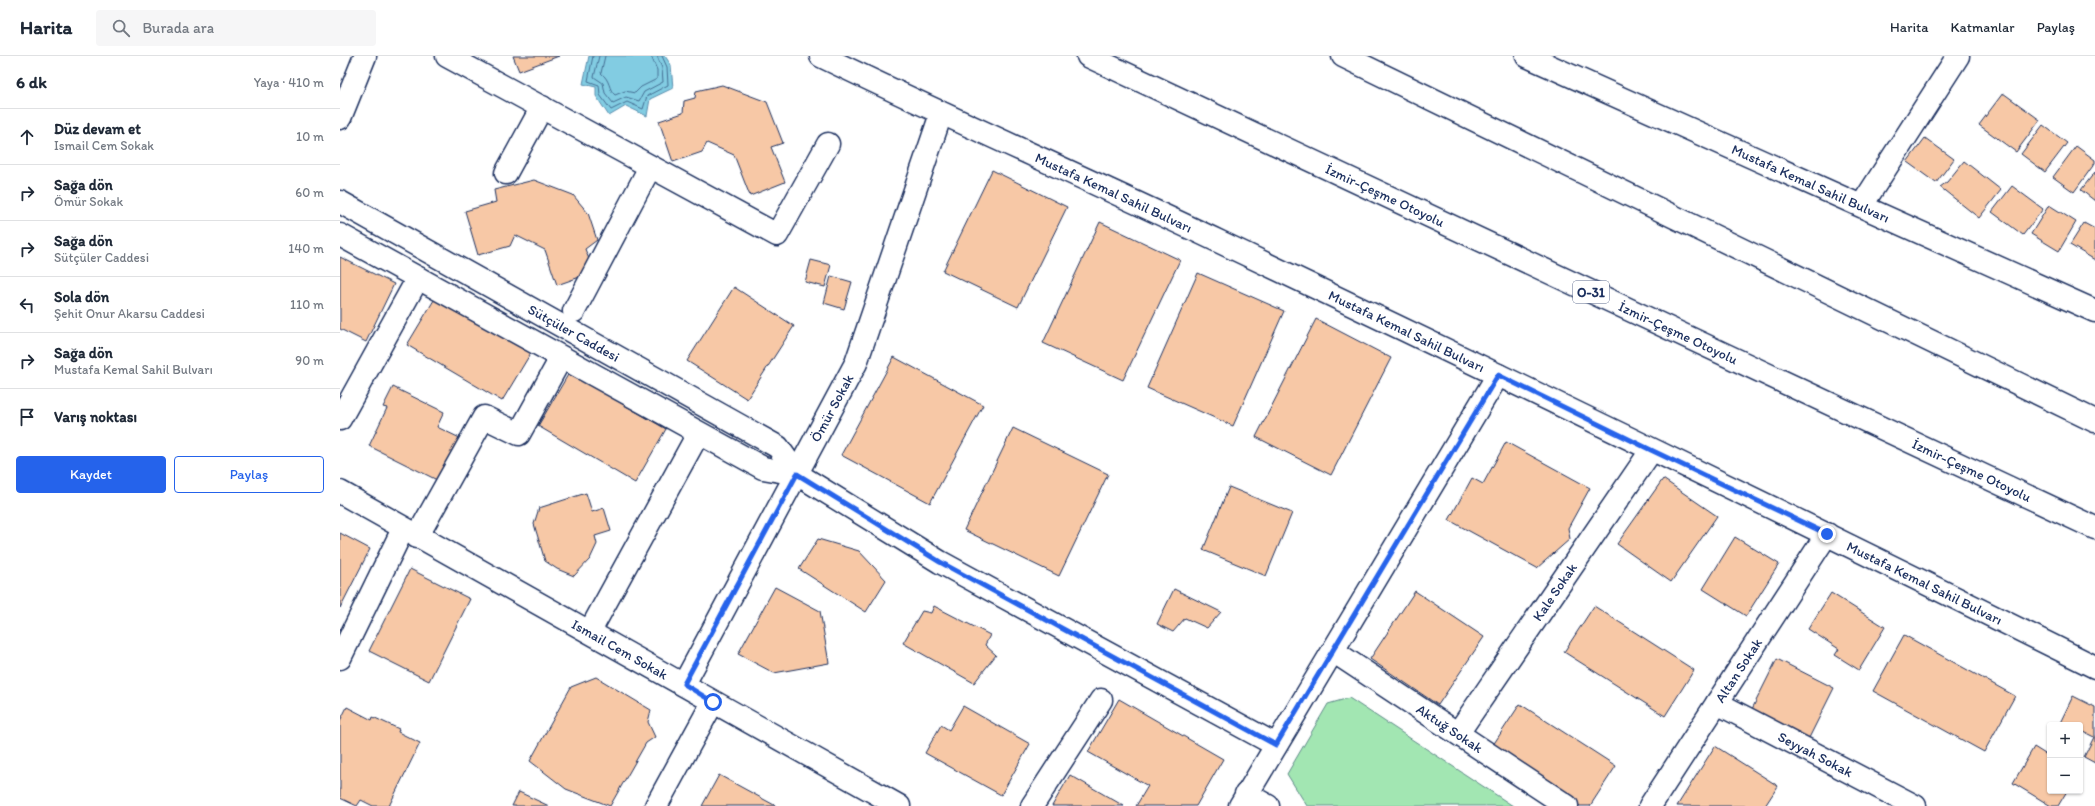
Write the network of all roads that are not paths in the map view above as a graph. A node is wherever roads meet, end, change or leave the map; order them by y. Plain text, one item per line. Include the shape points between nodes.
1 (365, 56) edge
2 (448, 56) edge
3 (821, 56) edge
4 (1088, 56) edge
5 (1343, 56) edge
6 (1527, 56) edge
7 (1958, 56) edge
8 (542, 107) junction
9 (940, 114) junction
10 (340, 118) edge
11 (828, 144) dead end
12 (650, 167) junction
13 (506, 173) dead end
14 (340, 202) edge
15 (1862, 205) junction
16 (340, 235) edge
17 (418, 278) junction
18 (574, 311) dead end
19 (2095, 311) edge
20 (561, 358) junction
21 (1498, 375) junction
22 (340, 419) edge
23 (2095, 421) edge
24 (698, 434) junction
25 (1651, 450) junction
26 (797, 474) junction
27 (340, 492) edge
28 (2095, 528) edge
29 (410, 533) junction
30 (1827, 534) junction
31 (590, 631) junction
32 (1333, 651) junction
33 (340, 658) edge
34 (2095, 667) edge
35 (684, 684) junction
36 (1101, 700) dead end
37 (713, 702) junction
38 (1717, 702) junction
39 (1458, 734) junction
40 (1276, 745) junction
41 (1243, 800) edge
42 (1890, 800) edge
43 (656, 806) edge
44 (900, 806) edge
45 (1032, 806) edge
46 (1268, 806) edge
47 (1567, 806) edge
48 (1650, 806) edge
49 (1915, 806) edge

1 - 10 main road
2 - 8 main road
3 - 9 main road, Mustafa Kemal Sahil Bulvarı
4 - 28 main road, İzmir-Çeşme Otoyolu / O-31
5 - 23 main road
6 - 15 main road, Mustafa Kemal Sahil Bulvarı
7 - 15 main road
8 - 12 main road
8 - 13 main road
9 - 21 main road, Mustafa Kemal Sahil Bulvarı via 1216,240
9 - 26 main road, Ömür Sokak via 856,363
11 - 12 main road via 777,235
12 - 18 main road
14 - 26 main road, Sütçüler Caddesi via 778,447
15 - 19 main road, Mustafa Kemal Sahil Bulvarı
16 - 17 main road, Sütçüler Caddesi
17 - 20 main road, Sütçüler Caddesi
17 - 22 main road
20 - 24 main road, Sütçüler Caddesi
20 - 29 main road via 519,434 484,417
21 - 25 main road, Mustafa Kemal Sahil Bulvarı
21 - 32 main road
24 - 26 main road, Sütçüler Caddesi via 762,468
24 - 31 main road
25 - 30 main road, Mustafa Kemal Sahil Bulvarı
25 - 39 main road, Kale Sokak
26 - 35 main road, Ömür Sokak
26 - 40 main road, Sütçüler Caddesi via 940,562
27 - 29 main road, Ismail Cem Sokak
29 - 31 main road, Ismail Cem Sokak
29 - 33 main road
30 - 34 main road, Mustafa Kemal Sahil Bulvarı
30 - 38 main road, Altan Sokak
31 - 35 main road, Ismail Cem Sokak
32 - 39 main road, Aktuğ Sokak
32 - 40 main road
35 - 37 main road, Ismail Cem Sokak
36 - 45 main road
37 - 43 main road
37 - 44 main road, Ismail Cem Sokak
38 - 42 main road, Seyyah Sokak
38 - 48 main road, Altan Sokak
39 - 47 main road, Aktuğ Sokak
40 - 41 main road
41 - 46 main road
42 - 49 main road, Seyyah Sokak

